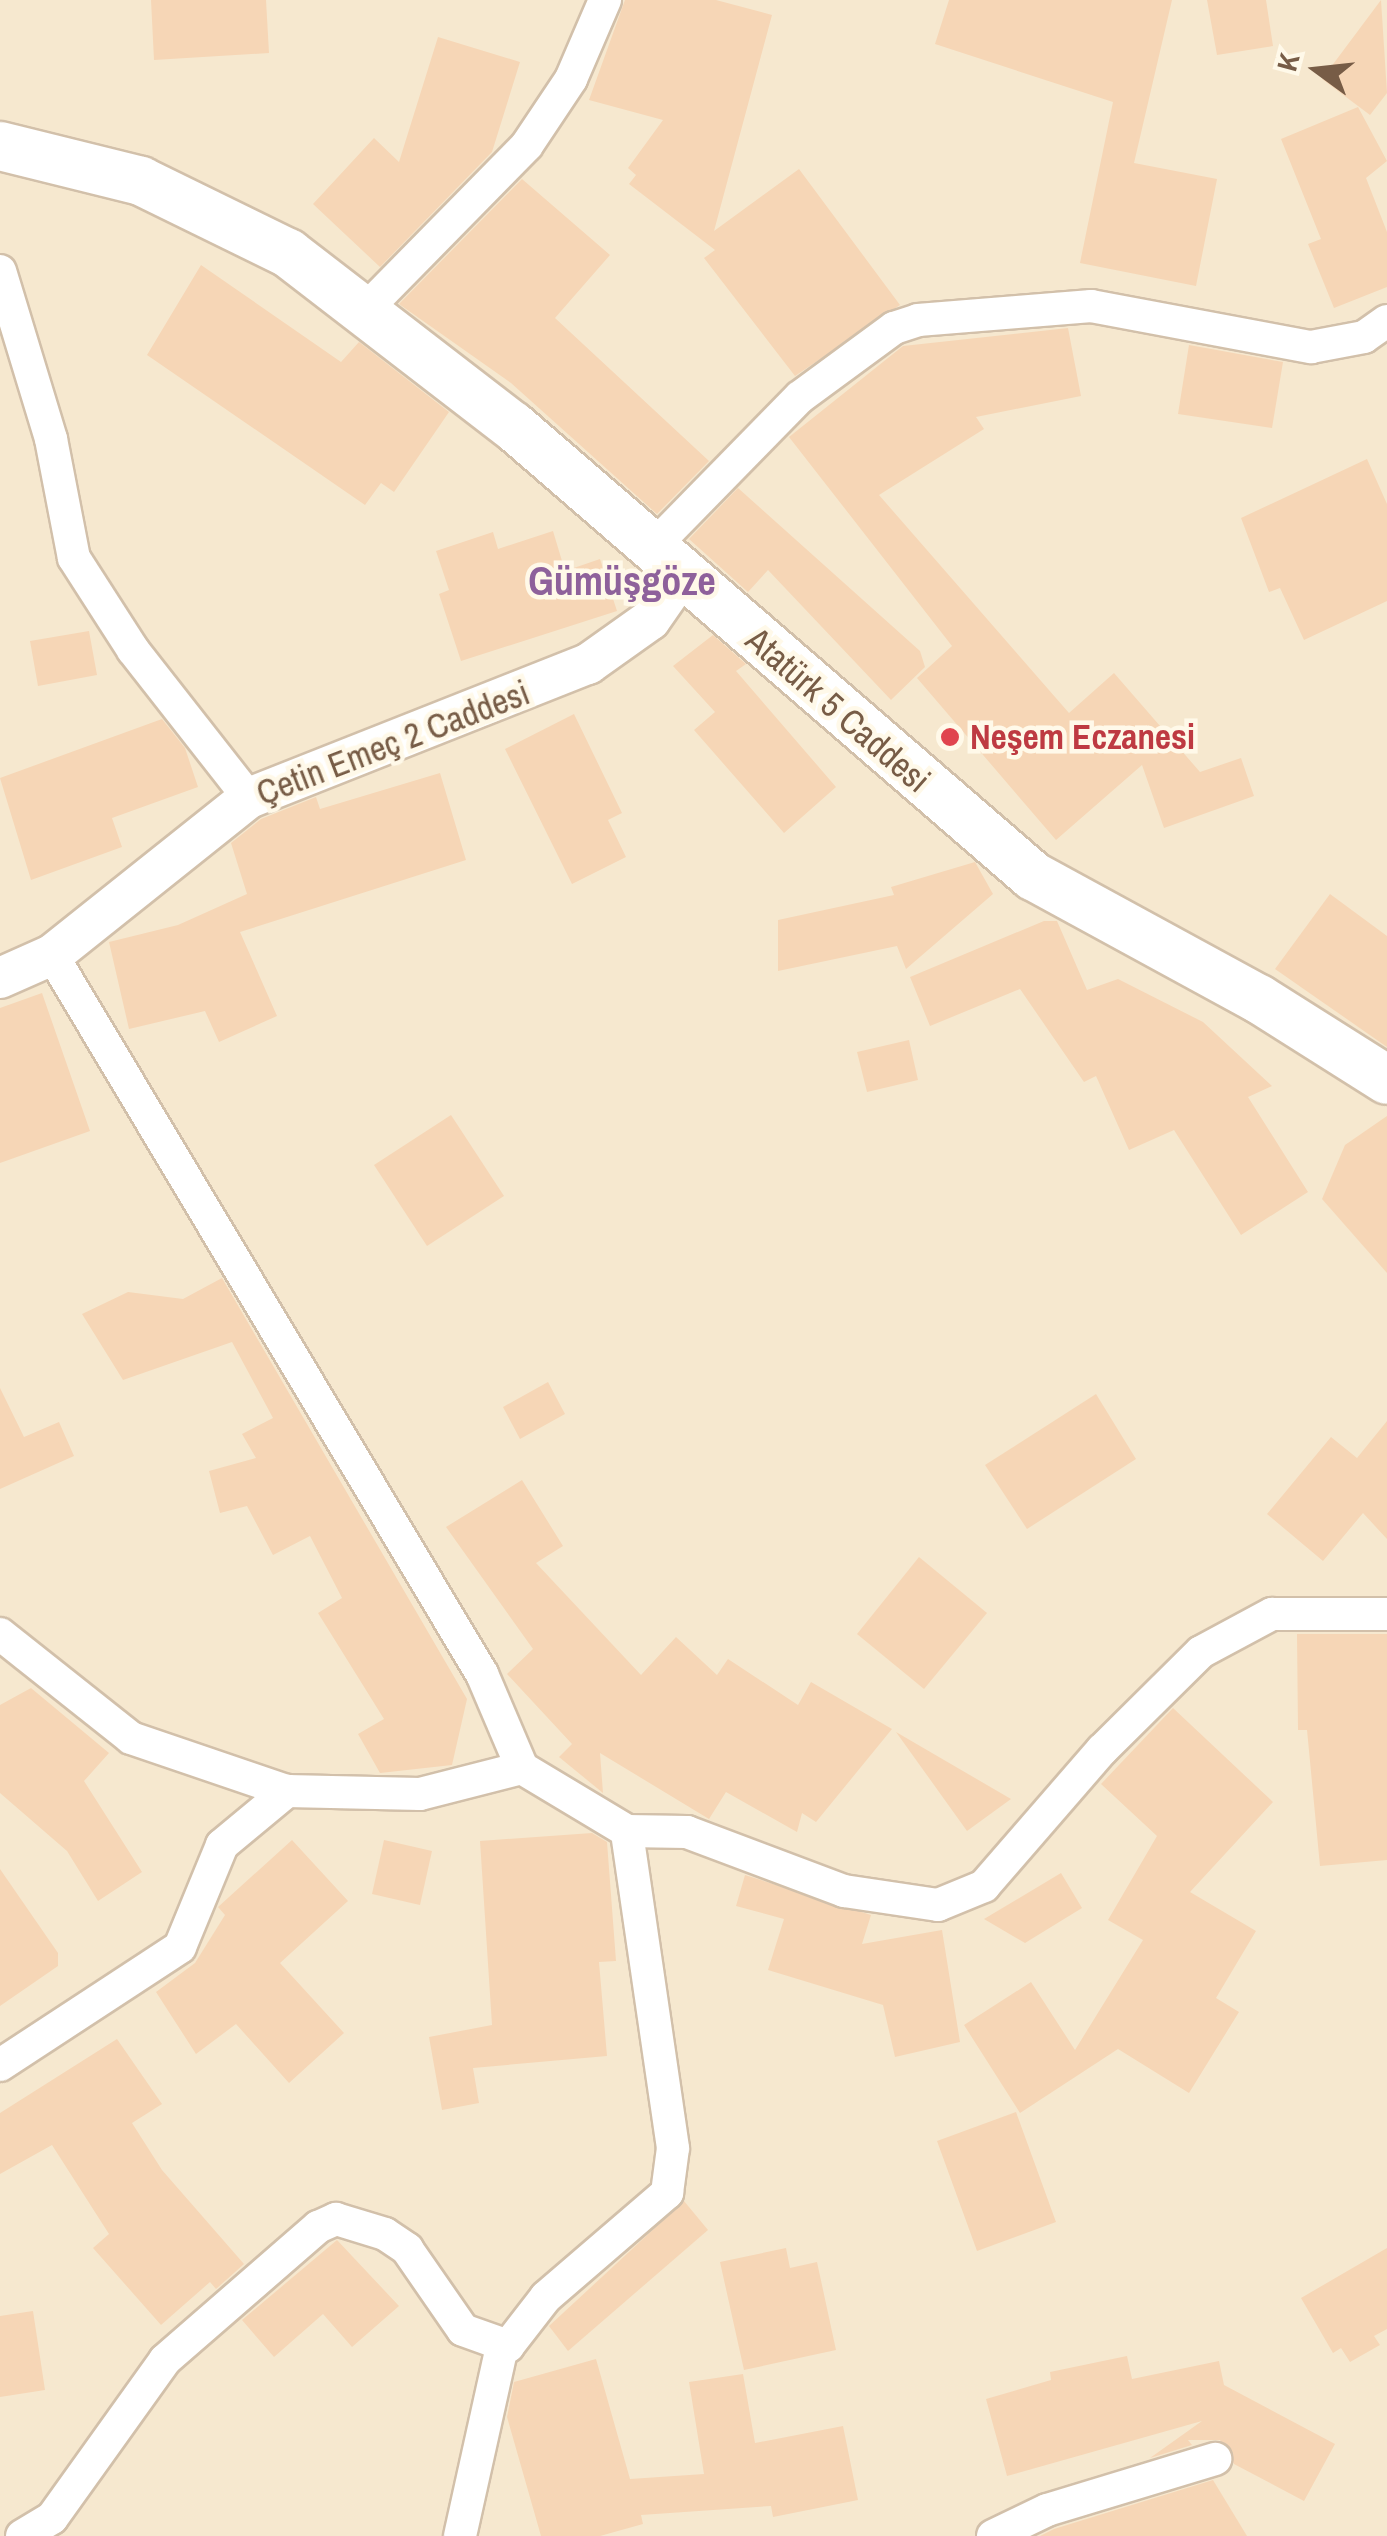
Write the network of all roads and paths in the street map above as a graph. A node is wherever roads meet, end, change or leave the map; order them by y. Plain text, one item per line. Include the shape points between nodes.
1 (605, 0) edge
2 (0, 146) edge
3 (0, 271) edge
4 (366, 308) junction
5 (1387, 322) edge
6 (667, 561) junction
7 (249, 798) junction
8 (52, 955) junction
9 (0, 978) edge
10 (1387, 1080) edge
11 (1387, 1614) edge
12 (0, 1634) edge
13 (522, 1768) junction
14 (287, 1791) junction
15 (628, 1831) junction
16 (0, 2065) edge
17 (502, 2346) junction
18 (1215, 2459) dead end
19 (22, 2536) edge
20 (460, 2536) edge
21 (994, 2536) edge

1 - 4 street via 572,80 526,145
2 - 4 main road, Atatürk 5 Caddesi via 141,180 288,253
3 - 7 street via 51,438 74,558 133,650
4 - 6 main road, Atatürk 5 Caddesi
5 - 6 street via 1364,337 1312,347 1091,306 918,320 894,328 800,396
6 - 7 street, Çetin Emeç 2 Caddesi via 650,620 588,664
6 - 10 main road, Atatürk 5 Caddesi via 1033,876
7 - 8 street, Çetin Emeç 2 Caddesi
8 - 9 street, Çetin Emeç 2 Caddesi
8 - 13 street via 482,1674
11 - 15 street via 1272,1614 1201,1652 1102,1750 984,1886 938,1906 844,1891 687,1832
12 - 14 street via 130,1738
13 - 14 street via 420,1794
13 - 15 street
14 - 16 street via 222,1845 180,1947
15 - 17 street via 673,2170 667,2193
17 - 19 street via 464,2330 407,2249 336,2219 288,2249 165,2360 52,2518
17 - 20 street
18 - 21 street via 1047,2510

